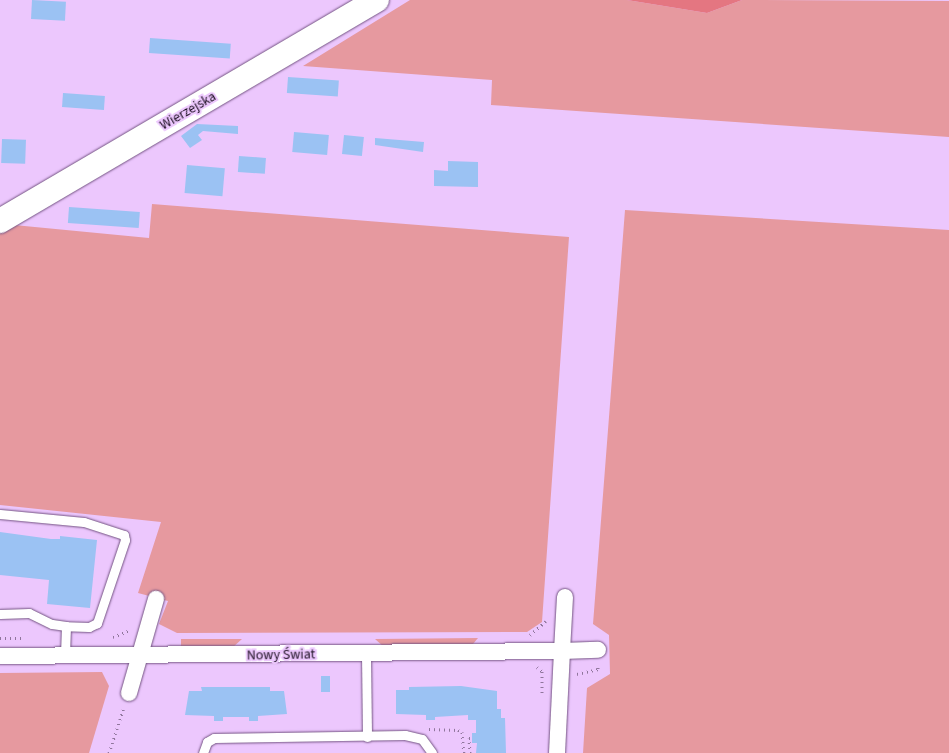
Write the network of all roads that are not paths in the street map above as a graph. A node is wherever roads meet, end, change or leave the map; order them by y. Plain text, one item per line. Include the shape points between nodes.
1 (377, 0) edge
2 (0, 221) edge
3 (0, 514) edge
4 (565, 597) dead end
5 (156, 599) dead end
6 (0, 614) edge
7 (66, 626) junction
8 (598, 650) dead end
9 (562, 651) junction
10 (366, 654) junction
11 (0, 656) edge
12 (65, 656) junction
13 (141, 656) junction
14 (129, 692) road end
15 (367, 737) junction
16 (203, 753) edge
17 (432, 753) edge
18 (557, 753) edge

1 - 2 street, Wierzejska
3 - 7 lane via 84,522 124,535 126,540 97,623 89,627
4 - 9 street
5 - 13 street
6 - 7 lane via 29,613 52,624
7 - 12 lane
8 - 9 street, Nowy Świat
9 - 10 street, Nowy Świat
9 - 18 street
10 - 13 street, Nowy Świat
10 - 15 lane
11 - 12 street, Nowy Świat
12 - 13 street, Nowy Świat
13 - 14 street
15 - 16 lane via 214,738 207,742
15 - 17 lane via 415,736 428,745

